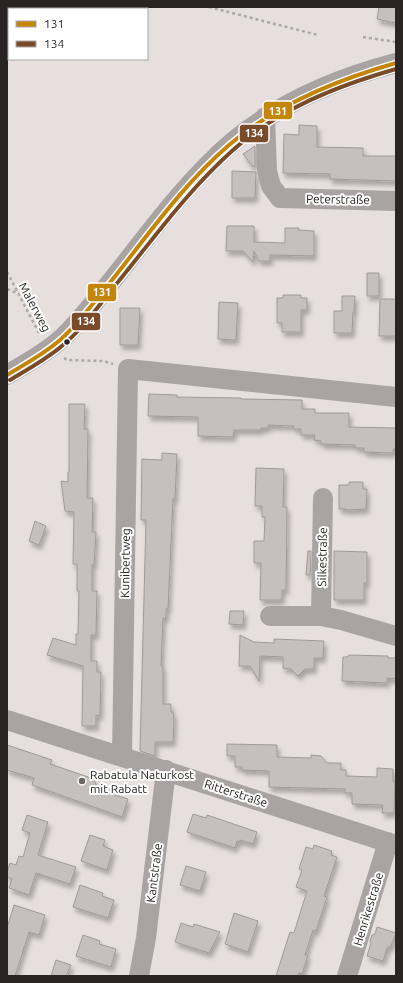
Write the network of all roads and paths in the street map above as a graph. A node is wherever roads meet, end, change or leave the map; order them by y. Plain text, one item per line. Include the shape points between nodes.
1 (209, 7) edge
2 (318, 35) dead end
3 (363, 37) dead end
4 (396, 42) edge
5 (396, 63) edge
6 (265, 117) junction
7 (396, 201) edge
8 (7, 272) edge
9 (7, 289) edge
10 (19, 295) junction
11 (48, 349) junction
12 (128, 369) junction
13 (7, 374) edge
14 (396, 397) edge
15 (323, 498) dead end
16 (270, 616) dead end
17 (321, 616) junction
18 (396, 636) edge
19 (7, 720) edge
20 (122, 757) junction
21 (166, 770) junction
22 (392, 844) edge
23 (139, 976) edge
24 (347, 976) edge

1 - 2 path
3 - 4 path
5 - 6 street via 325,88
6 - 7 street, Peterstraße via 267,171 271,186 280,198
6 - 11 street via 231,142 193,180 90,308
8 - 10 path, Malerweg
9 - 10 path
10 - 11 path, Malerweg
11 - 12 path via 67,360 103,361
11 - 13 street
12 - 14 street
12 - 20 street, Kunibertweg
15 - 17 street, Silkestraße
16 - 17 street
17 - 18 street
19 - 20 street, Ritterstraße
20 - 21 street, Ritterstraße
21 - 22 street, Ritterstraße
21 - 23 street, Kantstraße via 146,938
22 - 24 street, Henrikestraße

